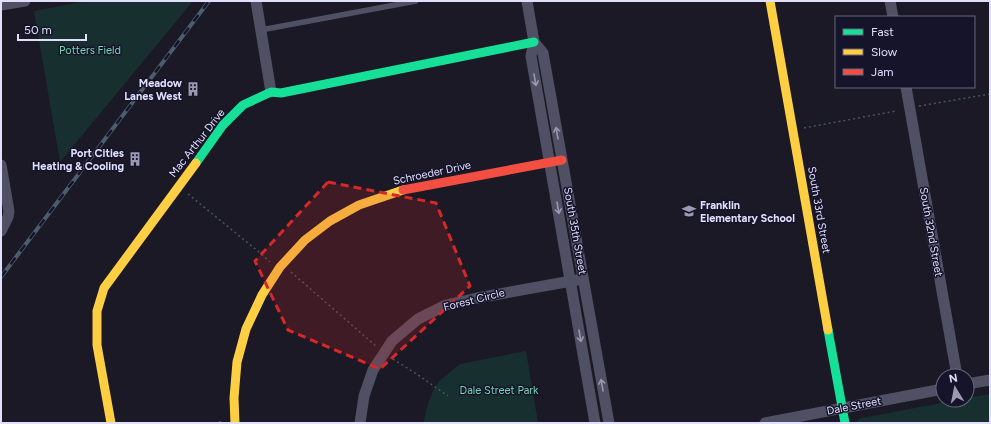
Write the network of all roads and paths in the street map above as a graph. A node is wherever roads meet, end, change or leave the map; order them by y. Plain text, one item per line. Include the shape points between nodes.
1 (25, 1) edge
2 (256, 1) edge
3 (416, 1) edge
4 (527, 1) edge
5 (770, 1) edge
6 (890, 1) edge
7 (1, 6) edge
8 (893, 16) edge
9 (261, 30) junction
10 (534, 42) junction
11 (906, 88) edge
12 (271, 92) junction
13 (990, 94) edge
14 (918, 107) dead end
15 (896, 111) dead end
16 (802, 128) dead end
17 (562, 160) junction
18 (550, 163) junction
19 (1, 165) edge
20 (187, 193) dead end
21 (1, 231) edge
22 (271, 263) dead end
23 (291, 272) dead end
24 (583, 278) junction
25 (570, 281) junction
26 (384, 353) junction
27 (956, 368) edge
28 (990, 380) edge
29 (975, 383) edge
30 (935, 391) edge
31 (448, 396) dead end
32 (842, 408) junction
33 (223, 421) dead end
34 (111, 423) edge
35 (214, 423) edge
36 (235, 423) edge
37 (360, 423) edge
38 (595, 423) edge
39 (609, 423) edge
40 (765, 423) edge
41 (845, 423) edge

1 - 7 street
2 - 9 street
3 - 9 lane
4 - 10 street, South 35th Street
5 - 32 street, South 33rd Street
6 - 8 street
9 - 12 street
10 - 12 street, Mac Arthur Drive via 281,93
17 -> 10 street, South 35th Street via 543,53
10 -> 18 street, South 35th Street via 531,56
11 - 27 street, South 32nd Street
12 - 34 street, Mac Arthur Drive via 243,105 223,124 104,288 97,311 97,345
13 - 14 path
15 - 16 path
17 - 18 street, Schroeder Drive
17 - 24 street, South 35th Street
18 -> 25 street, South 35th Street
18 - 36 street, Schroeder Drive via 404,190 359,205 330,221 305,240 280,267 262,295 246,329 237,362
19 - 21 street via 9,211
20 - 22 path
23 - 26 path
24 - 25 street, Forest Circle
39 -> 24 street, South 35th Street
25 - 26 street, Forest Circle via 446,305 418,319 392,341
25 -> 38 street, South 35th Street
26 - 31 path
26 - 37 street, Forest Circle via 373,370 364,396
28 - 29 street
30 - 32 street, Dale Street
32 - 40 street, Dale Street
32 - 41 street, South 33rd Street
33 - 35 path

